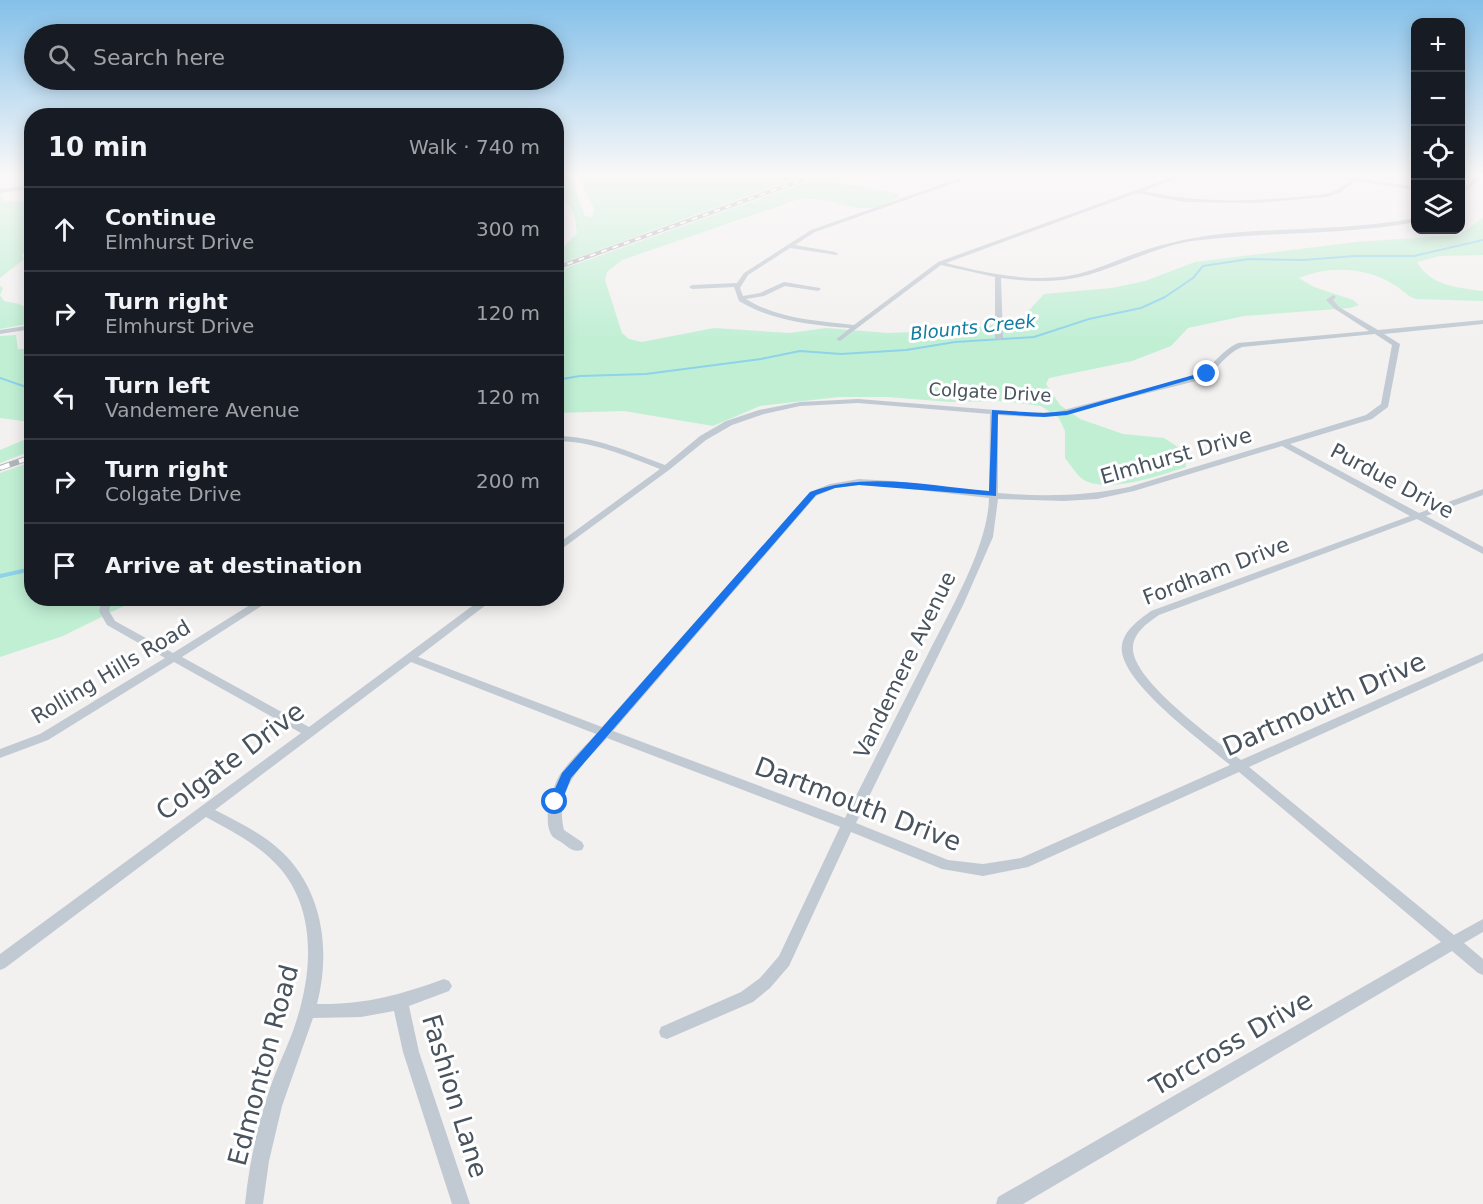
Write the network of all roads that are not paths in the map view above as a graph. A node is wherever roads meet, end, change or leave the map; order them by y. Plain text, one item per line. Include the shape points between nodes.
1 (818, 229) edge
2 (1034, 229) edge
3 (1334, 229) edge
4 (789, 246) junction
5 (835, 254) dead end
6 (940, 263) junction
7 (998, 276) junction
8 (738, 285) junction
9 (692, 287) dead end
10 (818, 290) dead end
11 (1333, 297) dead end
12 (742, 298) junction
13 (1483, 322) edge
14 (856, 327) junction
15 (24, 329) edge
16 (0, 332) edge
17 (1379, 332) junction
18 (999, 338) dead end
19 (840, 339) dead end
20 (994, 412) junction
21 (564, 438) edge
22 (1284, 444) junction
23 (666, 468) junction
24 (1483, 492) edge
25 (993, 494) junction
26 (1418, 516) junction
27 (564, 544) edge
28 (1483, 550) edge
29 (105, 606) edge
30 (256, 606) edge
31 (479, 606) edge
32 (1483, 657) edge
33 (174, 658) junction
34 (410, 658) junction
35 (309, 732) junction
36 (604, 732) junction
37 (0, 754) edge
38 (1242, 766) junction
39 (204, 810) junction
40 (848, 825) junction
41 (577, 846) dead end
42 (1483, 925) edge
43 (1453, 943) junction
44 (0, 963) edge
45 (1483, 968) edge
46 (444, 986) dead end
47 (400, 1004) junction
48 (308, 1011) junction
49 (667, 1032) dead end
50 (254, 1204) edge
51 (461, 1204) edge
52 (1005, 1204) edge

1 - 4 street
2 - 6 street
3 - 7 street via 1190,240 1153,248 1070,277
4 - 5 street
4 - 8 street via 746,274
6 - 7 street
6 - 14 street
7 - 18 street
8 - 9 street
8 - 12 street
10 - 12 street via 784,284 762,295
11 - 17 street, Elmhurst Drive via 1329,300 1338,308
12 - 14 street via 781,318
13 - 17 street, Colgate Drive
14 - 19 street
15 - 16 street
17 - 20 street, Colgate Drive via 1234,346 1224,352 1214,369 1200,377 1067,413
17 - 22 street, Elmhurst Drive via 1393,341 1396,349 1382,410
20 - 23 street, Colgate Drive via 858,401 800,404 729,423
20 - 25 street, Vandemere Avenue
21 - 23 street via 596,444
22 - 25 street, Elmhurst Drive via 1099,497 1056,500
22 - 26 street, Purdue Drive
23 - 27 street, Colgate Drive
24 - 26 street, Fordham Drive
25 - 36 street, Elmhurst Drive via 859,482 813,494
25 - 40 street, Vandemere Avenue via 988,537 930,664
26 - 28 street, Purdue Drive
26 - 38 street, Fordham Drive via 1155,613 1135,628 1127,644 1127,655 1136,675
29 - 33 street via 111,623
30 - 33 street, Rolling Hills Road
31 - 34 street, Colgate Drive
32 - 38 street, Dartmouth Drive
33 - 35 street
33 - 37 street, Rolling Hills Road via 44,737
34 - 35 street, Colgate Drive
34 - 36 street, Dartmouth Drive
35 - 39 street, Colgate Drive
36 - 40 street, Dartmouth Drive
36 - 41 street, Elmhurst Drive via 566,776 555,802 558,833
38 - 40 street, Dartmouth Drive via 1094,833 1004,868 983,870 947,865
38 - 43 street, Fordham Drive
39 - 44 street, Colgate Drive
39 - 48 street, Edmonton Road via 276,854 304,892 316,945
40 - 49 street, Vandemere Avenue via 776,972 747,997
42 - 43 street, Torcross Drive
43 - 45 street, Fordham Drive
43 - 52 street, Torcross Drive
46 - 47 street
47 - 48 street via 367,1010
47 - 51 street, Fashion Lane via 411,1052
48 - 50 street, Edmonton Road via 277,1093 263,1145

